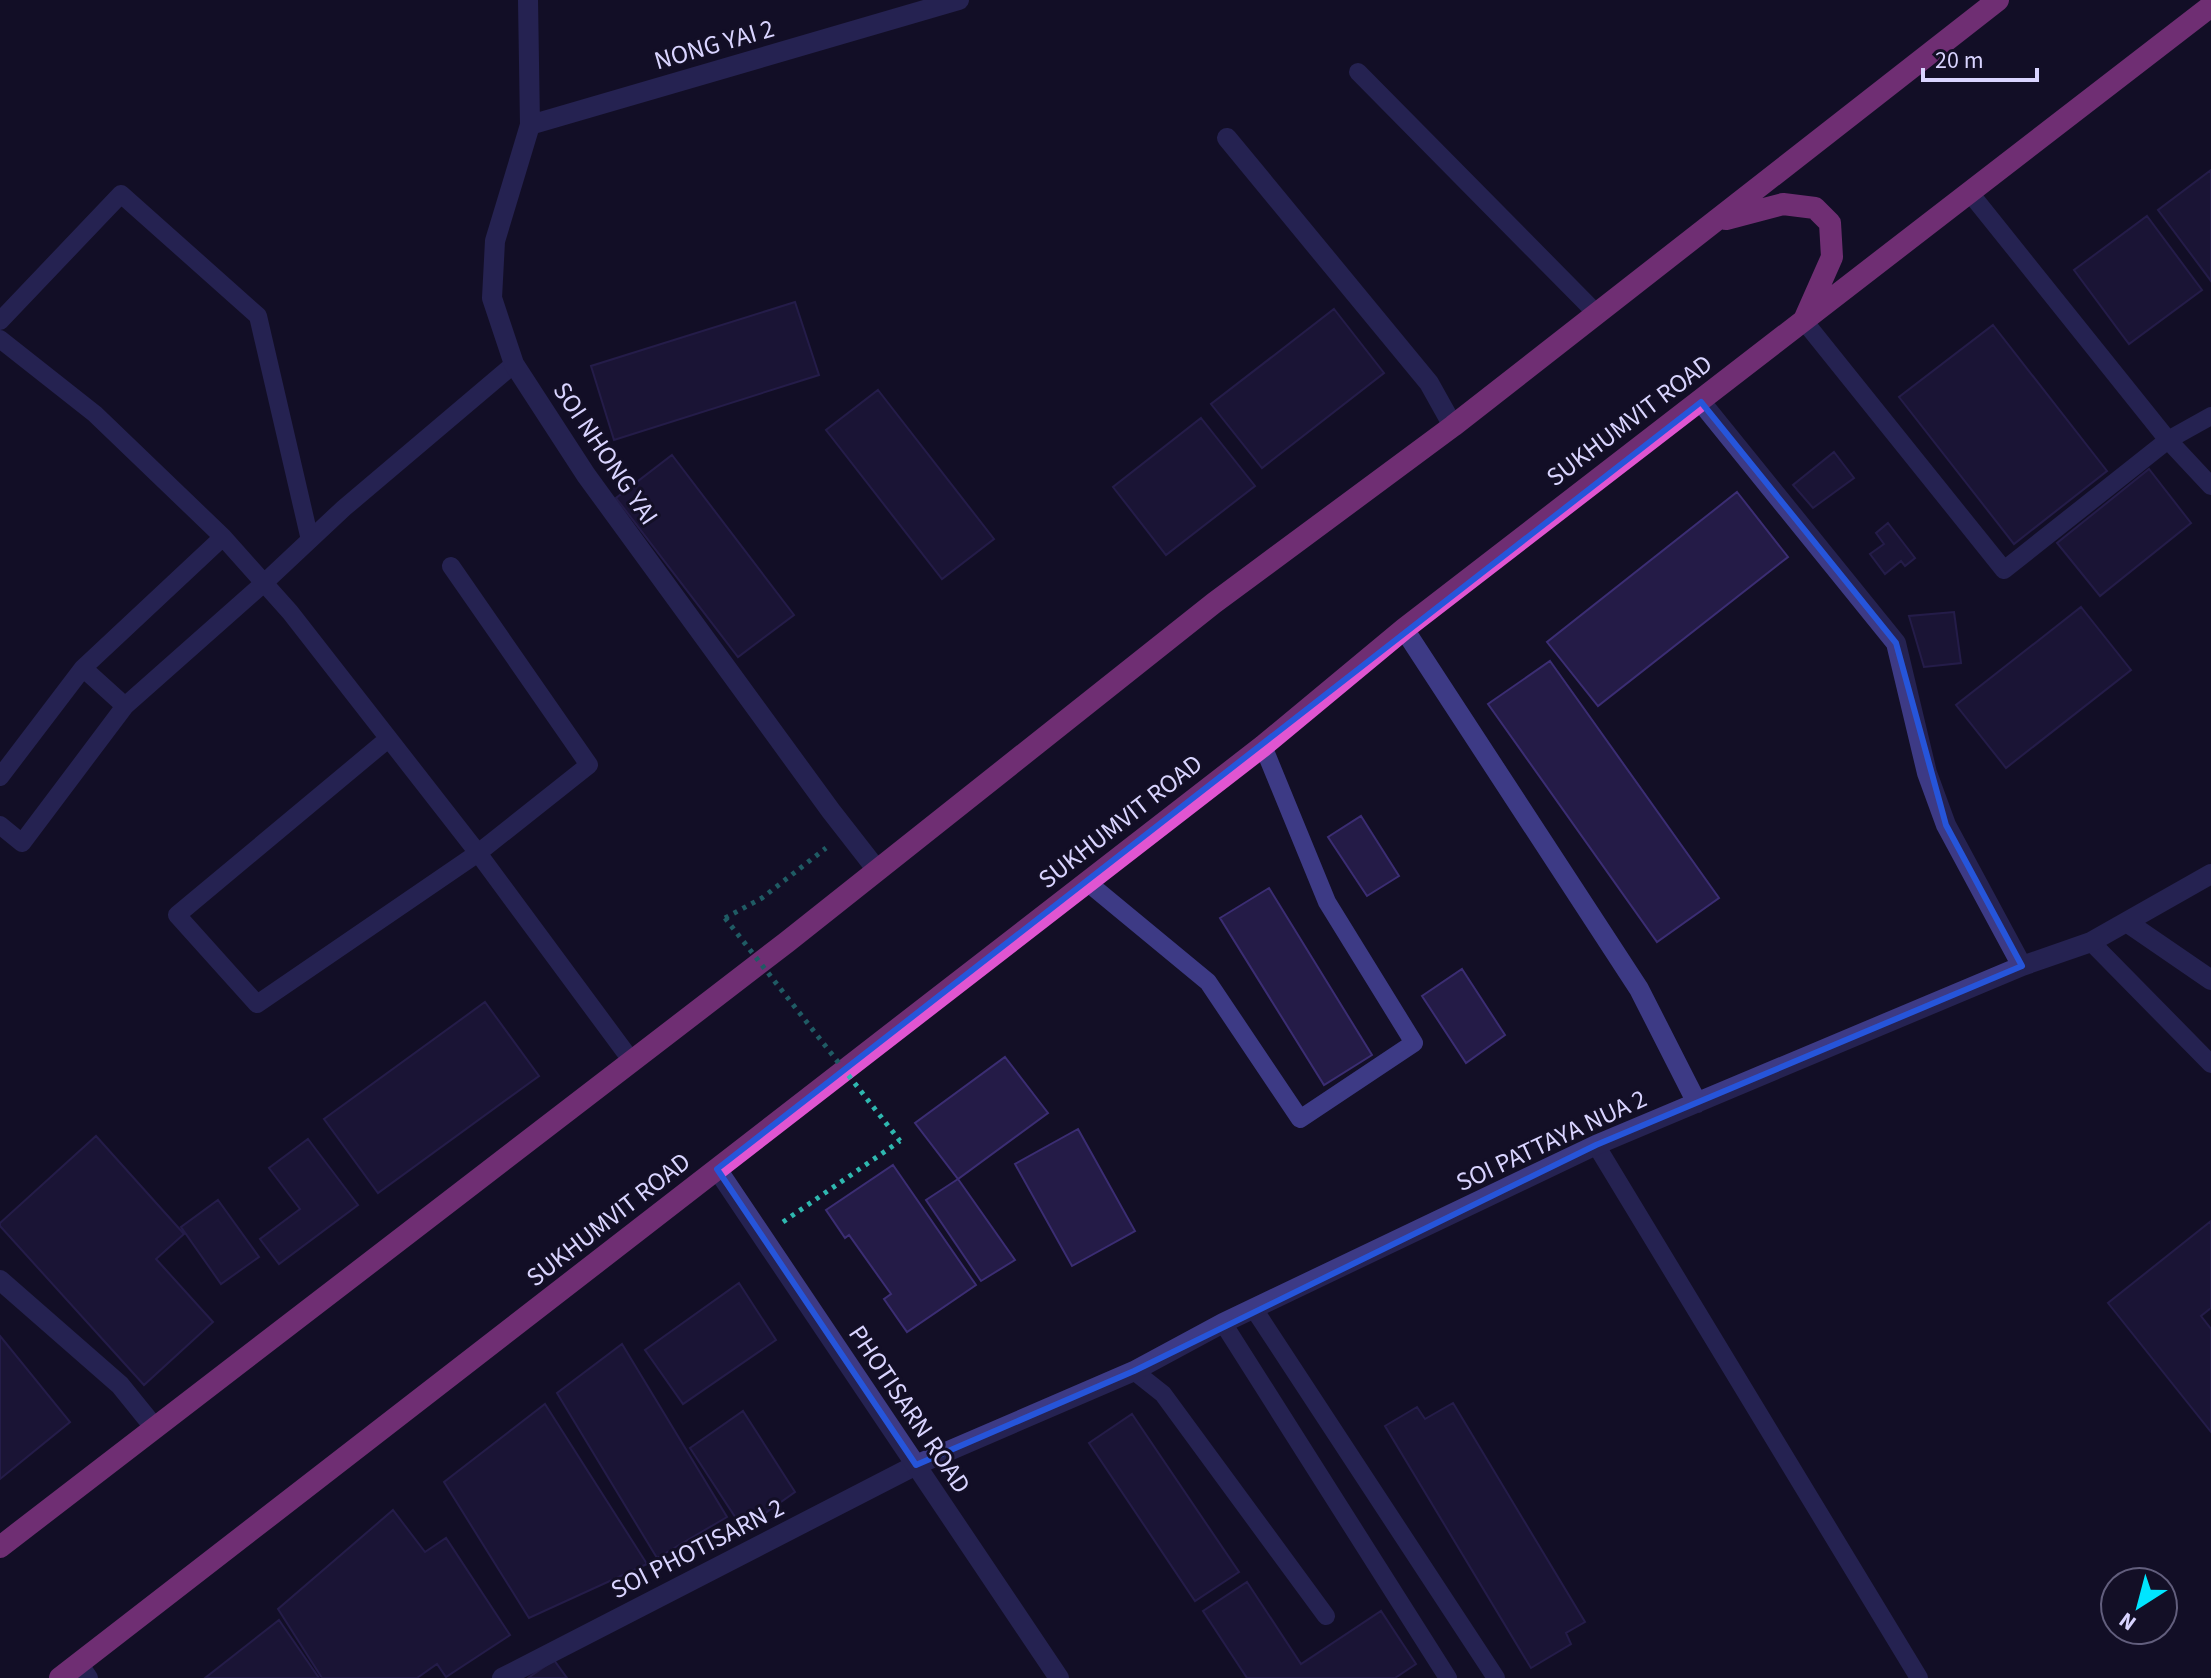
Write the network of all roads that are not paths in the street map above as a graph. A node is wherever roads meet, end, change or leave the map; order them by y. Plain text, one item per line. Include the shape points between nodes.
1 (528, 0) edge
2 (959, 0) edge
3 (1998, 0) edge
4 (2211, 6) edge
5 (1358, 72) dead end
6 (530, 125) junction
7 (1227, 138) dead end
8 (1970, 193) junction
9 (1717, 221) junction
10 (1597, 314) junction
11 (0, 321) edge
12 (1804, 321) junction
13 (0, 339) edge
14 (514, 364) junction
15 (1701, 402) junction
16 (2211, 416) edge
17 (1453, 426) junction
18 (2168, 440) junction
19 (2211, 486) edge
20 (223, 537) junction
21 (310, 540) junction
22 (451, 566) dead end
23 (264, 583) junction
24 (1404, 629) junction
25 (83, 668) junction
26 (125, 706) junction
27 (388, 739) junction
28 (1263, 746) junction
29 (0, 777) edge
30 (0, 825) edge
31 (478, 853) junction
32 (877, 870) junction
33 (2211, 874) edge
34 (1087, 882) junction
35 (2128, 923) junction
36 (2091, 942) junction
37 (2022, 966) junction
38 (2211, 980) edge
39 (631, 1060) junction
40 (2211, 1064) edge
41 (1697, 1103) junction
42 (1596, 1145) junction
43 (717, 1169) junction
44 (0, 1280) edge
45 (1254, 1309) junction
46 (1223, 1323) junction
47 (1134, 1371) junction
48 (154, 1427) junction
49 (916, 1465) junction
50 (0, 1547) edge
51 (1326, 1616) dead end
52 (84, 1670) edge
53 (60, 1678) edge
54 (502, 1678) edge
55 (1059, 1678) edge
56 (1448, 1678) edge
57 (1496, 1678) edge
58 (1919, 1678) edge

1 - 6 street, SOI NHONG YAI
2 - 6 street, NONG YAI 2
3 - 9 highway
4 - 8 highway, SUKHUMVIT ROAD
5 - 10 lane
6 - 14 street, SOI NHONG YAI via 495,241 492,298
7 - 17 street via 1429,383
8 - 12 highway, SUKHUMVIT ROAD
8 - 18 lane
9 - 10 highway
9 - 12 highway via 1783,204 1815,208 1830,223 1832,257
10 - 17 highway
11 - 21 lane via 121,194 258,316
12 - 15 highway, SUKHUMVIT ROAD
12 - 18 lane via 2004,570
13 - 20 lane via 95,414
14 - 21 lane
14 - 32 street, SOI NHONG YAI via 586,475
15 - 24 highway, SUKHUMVIT ROAD
15 - 37 street via 1896,643 1927,773 1946,825
16 - 18 lane
17 - 32 highway via 1214,603
18 - 19 lane
20 - 23 lane
20 - 25 lane
21 - 23 lane
22 - 31 lane via 589,765
23 - 26 lane
23 - 27 lane
24 - 28 highway, SUKHUMVIT ROAD
24 - 41 street via 1639,989
25 - 26 lane
25 - 29 lane
26 - 30 lane via 22,843
27 - 31 lane
27 - 31 lane via 177,915 257,1004
28 - 34 highway, SUKHUMVIT ROAD
28 - 34 lane via 1327,902 1414,1043 1300,1119 1208,982
31 - 39 lane
32 - 39 highway
33 - 35 street, SOI PATTAYA NUA 2
34 - 43 highway, SUKHUMVIT ROAD
35 - 36 street, SOI PATTAYA NUA 2
35 - 38 street
36 - 37 street, SOI PATTAYA NUA 2
36 - 40 lane
37 - 41 street, SOI PATTAYA NUA 2
39 - 48 highway
41 - 42 street, SOI PATTAYA NUA 2
42 - 45 street, SOI PATTAYA NUA 2
42 - 58 lane
43 - 49 street, PHOTISARN ROAD
43 - 52 highway, SUKHUMVIT ROAD
44 - 48 street via 120,1385
45 - 46 street, SOI PATTAYA NUA 2
45 - 57 lane
46 - 47 street, SOI PATTAYA NUA 2
46 - 56 lane
47 - 49 street, SOI PATTAYA NUA 2
47 - 51 lane via 1163,1394
48 - 50 highway
49 - 54 street, SOI PHOTISARN 2
49 - 55 street, PHOTISARN ROAD
52 - 53 highway, SUKHUMVIT ROAD

